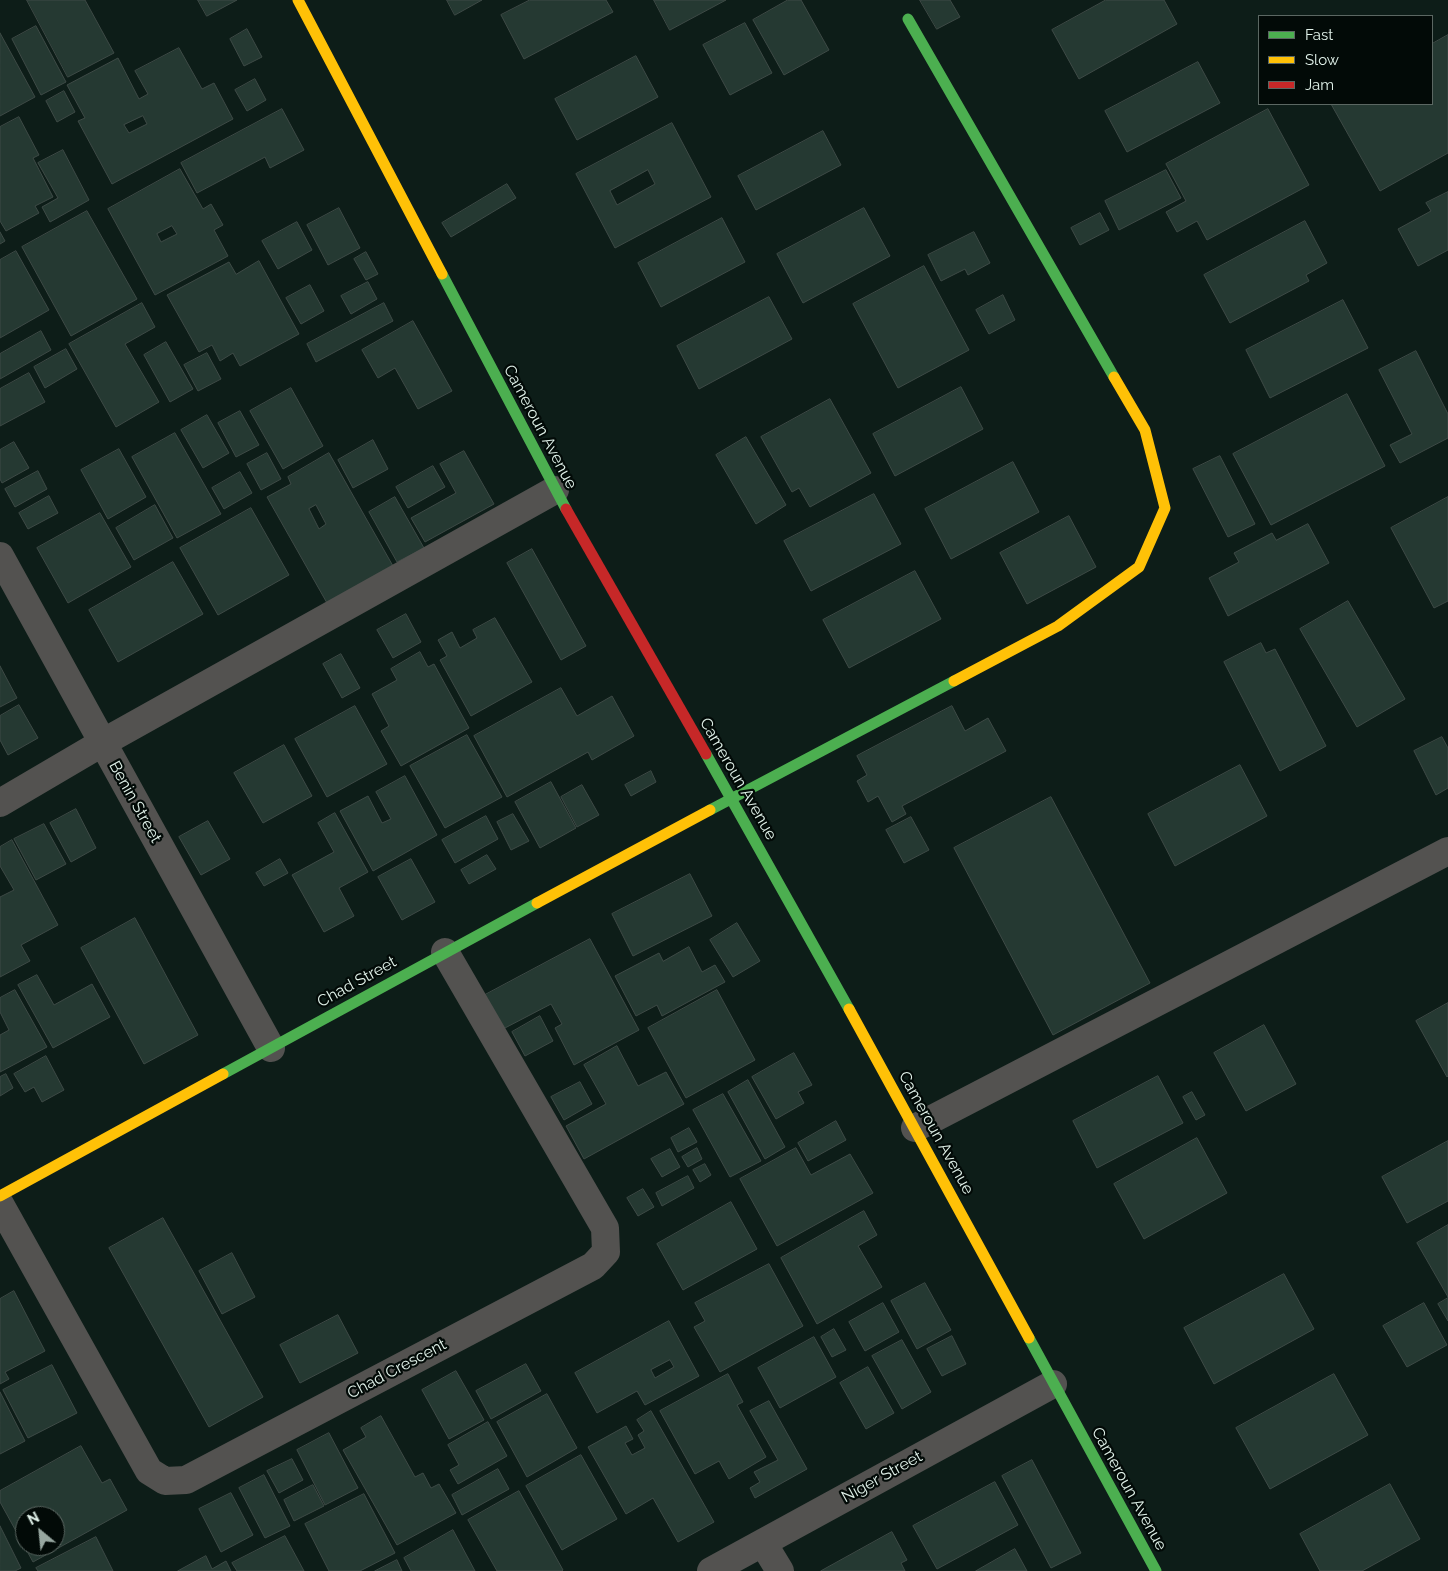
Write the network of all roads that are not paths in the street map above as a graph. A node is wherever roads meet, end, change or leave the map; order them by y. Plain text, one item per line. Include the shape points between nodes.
1 (298, 0) edge
2 (908, 19) dead end
3 (555, 490) junction
4 (0, 556) edge
5 (102, 743) junction
6 (731, 798) junction
7 (0, 803) edge
8 (1448, 851) edge
9 (445, 952) junction
10 (271, 1048) junction
11 (915, 1128) junction
12 (0, 1196) edge
13 (0, 1204) edge
14 (1053, 1384) junction
15 (763, 1543) junction
16 (711, 1571) edge
17 (780, 1571) edge
18 (1156, 1571) edge

1 - 3 street, Cameroun Avenue
2 - 6 street, Chad Street via 1144,430 1165,508 1139,568 1058,626
3 - 5 street
3 - 6 street, Cameroun Avenue
4 - 5 street, Benin Street
5 - 7 street
5 - 10 street, Benin Street
6 - 9 street, Chad Street
6 - 11 street, Cameroun Avenue
8 - 11 street
9 - 10 street, Chad Street
9 - 13 street, Chad Crescent via 605,1228 606,1252 593,1266 186,1480 165,1481 149,1471
10 - 12 street, Chad Street
11 - 14 street, Cameroun Avenue
14 - 15 street, Niger Street
14 - 18 street, Cameroun Avenue
15 - 16 street, Niger Street
15 - 17 street

